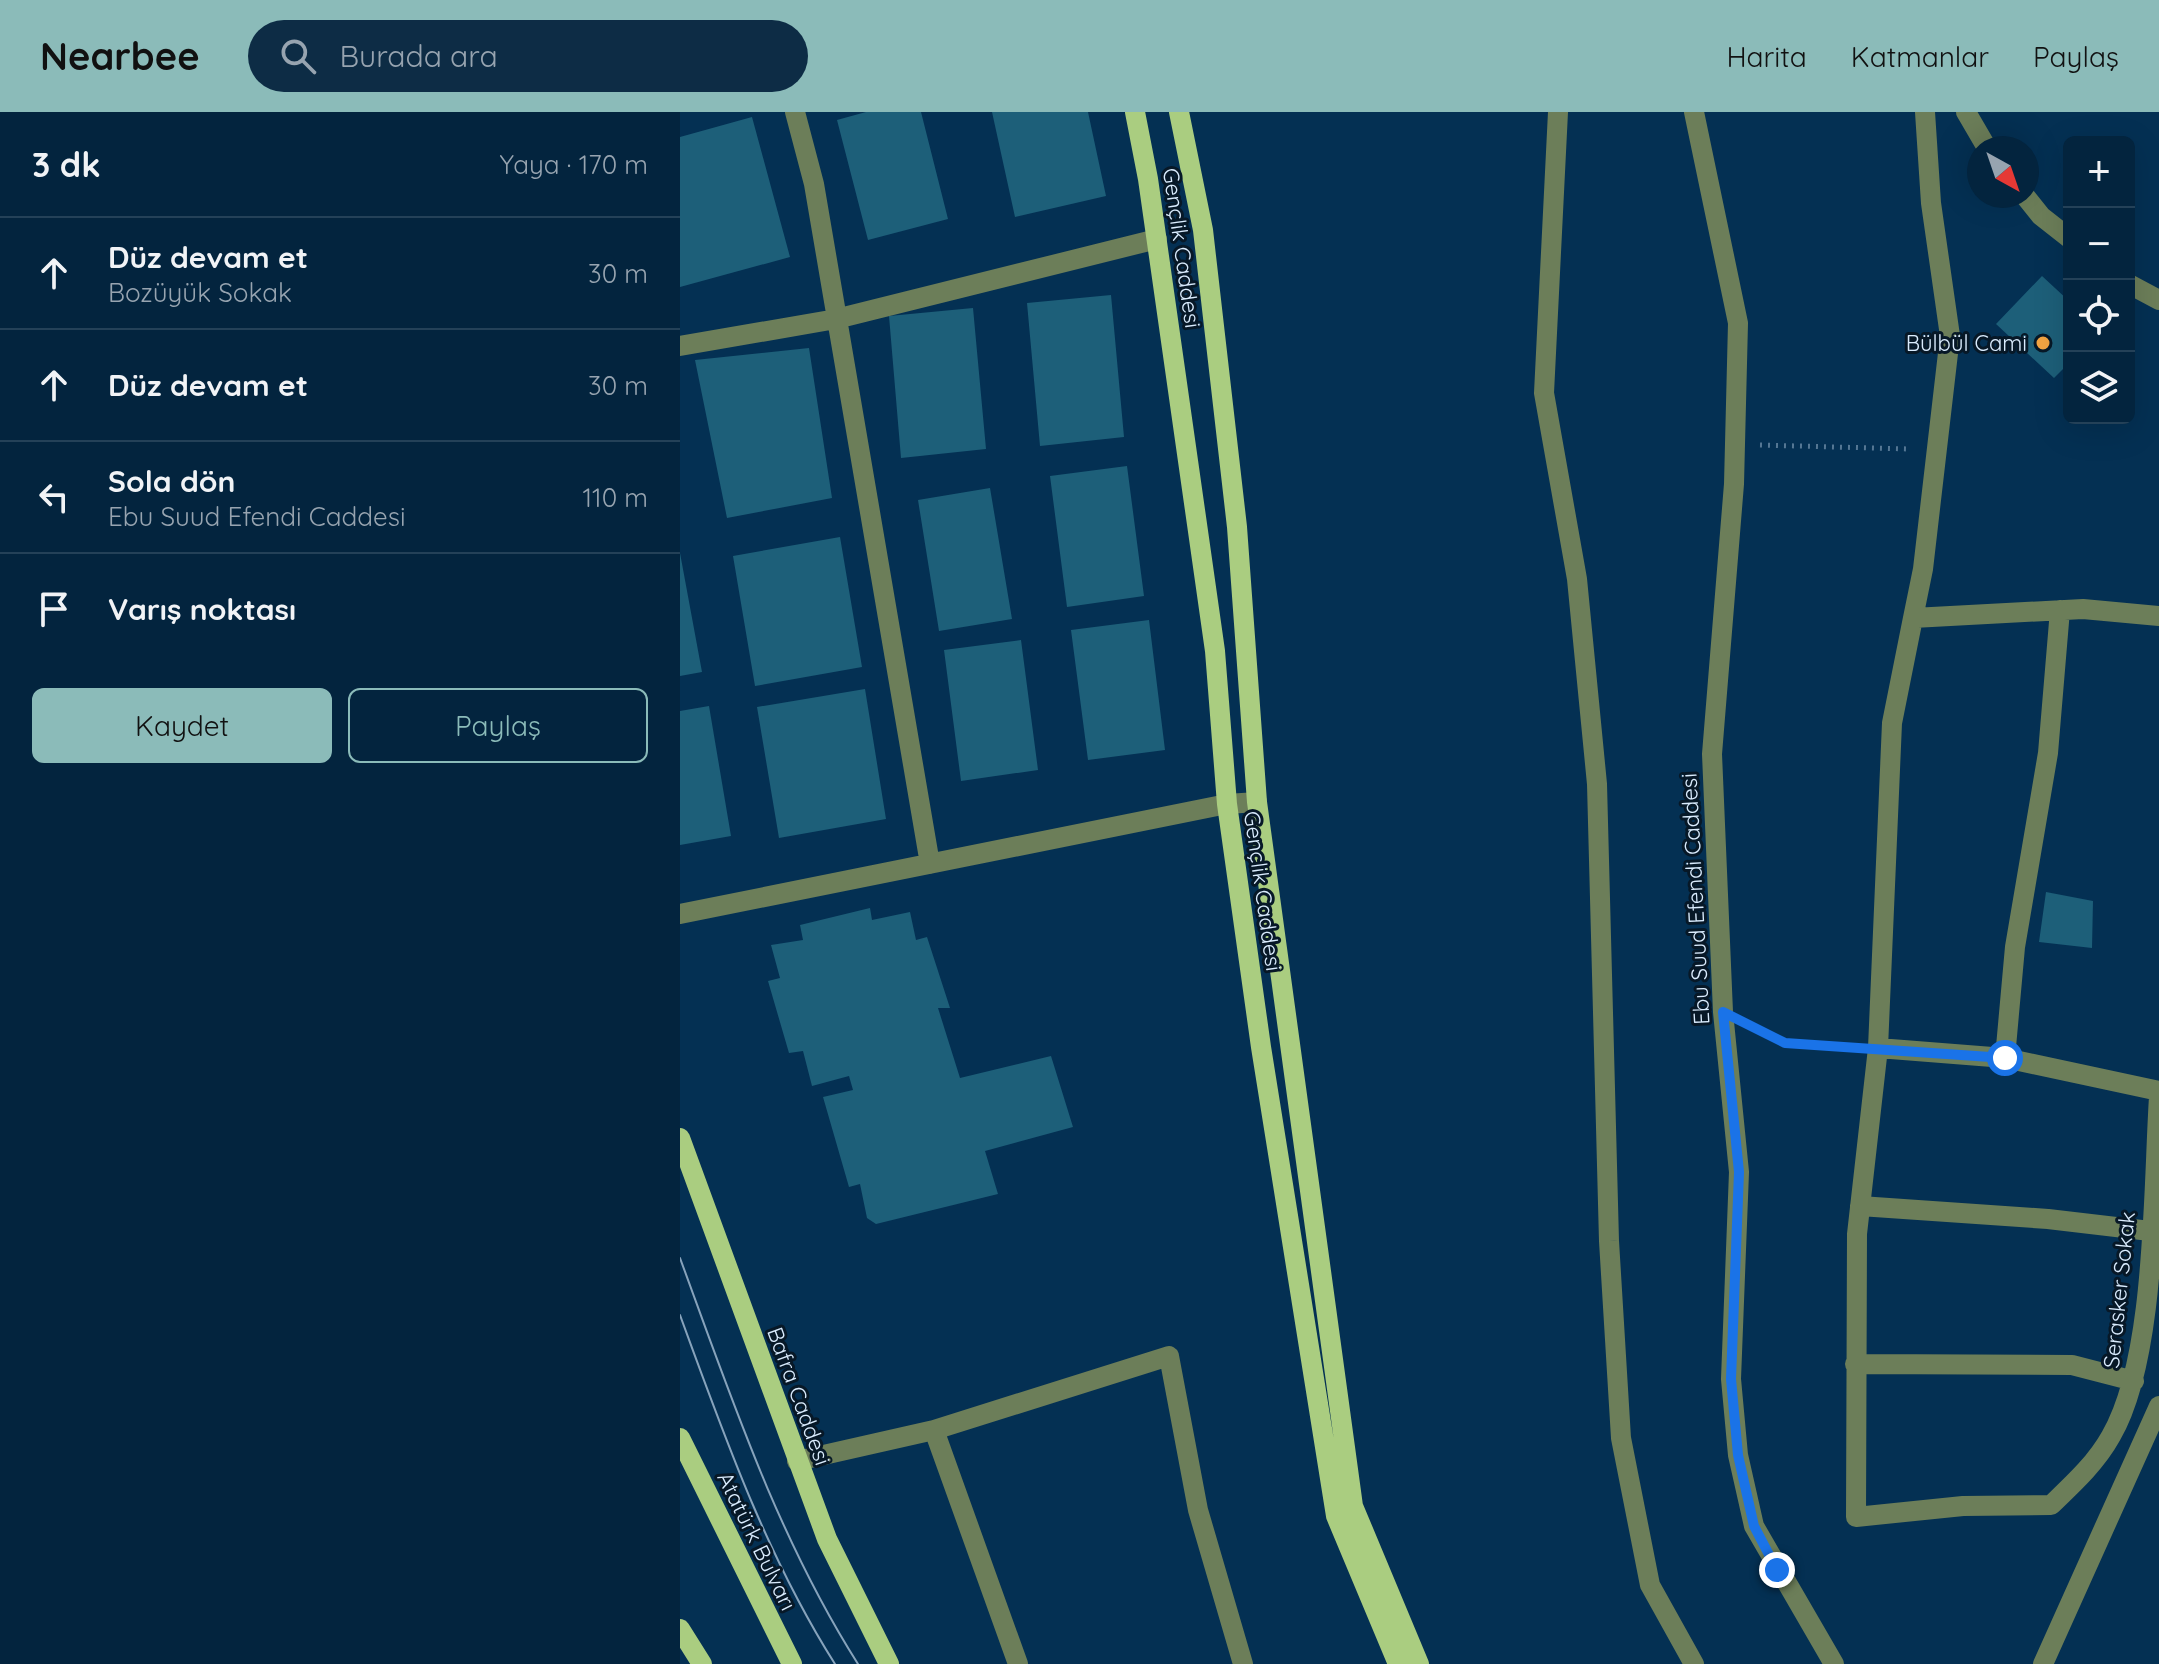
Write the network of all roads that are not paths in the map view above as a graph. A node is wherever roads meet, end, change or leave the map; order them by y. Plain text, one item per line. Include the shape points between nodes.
1 (795, 112) edge
2 (1135, 112) edge
3 (1179, 112) edge
4 (1558, 112) edge
5 (1694, 112) edge
6 (1925, 112) edge
7 (1966, 112) edge
8 (1980, 136) edge
9 (2035, 208) edge
10 (2063, 233) edge
11 (1157, 239) junction
12 (2135, 287) edge
13 (2159, 300) edge
14 (836, 319) junction
15 (680, 346) edge
16 (2060, 610) junction
17 (2159, 616) edge
18 (1913, 618) junction
19 (1257, 802) junction
20 (1227, 804) junction
21 (930, 864) junction
22 (680, 914) edge
23 (1878, 1048) junction
24 (2005, 1058) junction
25 (2159, 1091) edge
26 (2159, 1097) edge
27 (680, 1138) edge
28 (1860, 1206) junction
29 (2150, 1231) junction
30 (1855, 1364) junction
31 (2134, 1381) junction
32 (2159, 1406) edge
33 (934, 1430) junction
34 (680, 1438) edge
35 (797, 1461) junction
36 (680, 1629) edge
37 (702, 1664) edge
38 (792, 1664) edge
39 (889, 1664) edge
40 (1018, 1664) edge
41 (1243, 1664) edge
42 (1398, 1664) edge
43 (1419, 1664) edge
44 (1694, 1664) edge
45 (1834, 1664) edge
46 (2043, 1664) edge

1 - 14 street via 814,184
2 - 11 main road, Gençlik Caddesi
3 - 19 main road, Gençlik Caddesi via 1203,230 1237,527
4 - 44 street via 1544,393 1577,579 1597,784 1608,1226 1621,1438 1650,1585
5 - 45 street, Ebu Suud Efendi Caddesi via 1738,323 1735,444 1712,754 1723,1012 1739,1172 1731,1379 1738,1455 1754,1526
6 - 18 street via 1931,203 1950,336
7 - 8 street
9 - 10 street
11 - 14 street
11 - 20 main road, Gençlik Caddesi via 1215,651
12 - 13 street
14 - 15 street
14 - 21 street
16 - 17 street
16 - 18 street
16 - 24 street via 2048,753 2015,947
18 - 23 street via 1892,723
19 - 20 street
19 - 43 main road, Gençlik Caddesi via 1353,1506
20 - 21 street
20 - 42 main road, Gençlik Caddesi via 1336,1516
21 - 22 street
23 - 24 street
23 - 28 street
24 - 25 street
26 - 29 street, Serasker Sokak
27 - 35 main road, Bafra Caddesi
28 - 29 street
28 - 30 street
29 - 31 street, Serasker Sokak
30 - 31 street via 2072,1365
30 - 31 street, Serasker Sokak via 1856,1517 1963,1506 2051,1505 2084,1474 2112,1436
32 - 46 street
33 - 35 street
33 - 40 street
33 - 41 street via 1169,1356 1198,1510
34 - 38 main road, Atatürk Bulvarı
35 - 39 main road, Bafra Caddesi via 827,1539
36 - 37 main road

